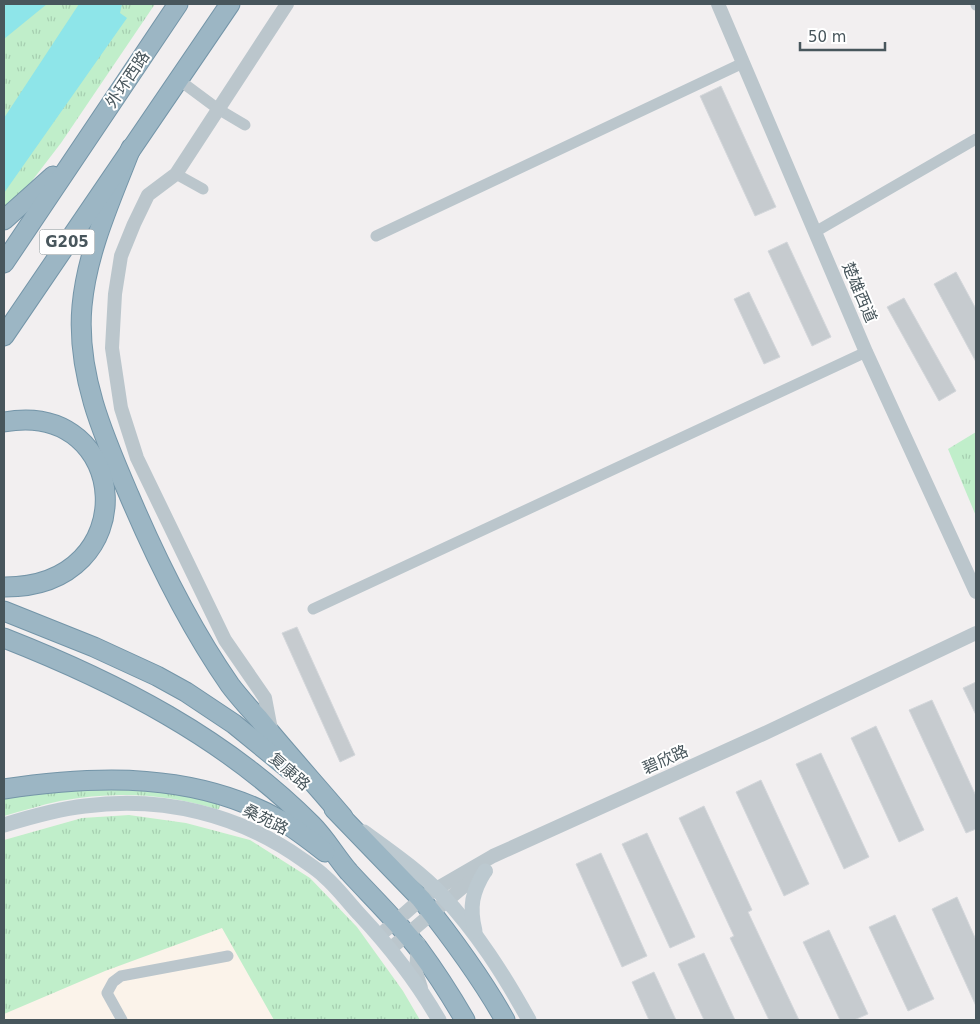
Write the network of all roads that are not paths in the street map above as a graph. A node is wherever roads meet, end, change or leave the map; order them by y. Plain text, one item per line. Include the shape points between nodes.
1 (178, 4) edge
2 (230, 4) edge
3 (287, 4) edge
4 (718, 4) edge
5 (744, 63) junction
6 (179, 80) junction
7 (218, 109) junction
8 (245, 125) dead end
9 (976, 139) edge
10 (131, 148) junction
11 (76, 155) junction
12 (176, 174) junction
13 (203, 189) dead end
14 (4, 220) edge
15 (815, 232) junction
16 (376, 236) dead end
17 (4, 263) edge
18 (4, 336) edge
19 (866, 352) junction
20 (4, 422) edge
21 (6, 587) edge
22 (976, 592) edge
23 (314, 610) dead end
24 (6, 611) edge
25 (976, 633) edge
26 (4, 638) edge
27 (976, 643) edge
28 (272, 736) junction
29 (4, 789) edge
30 (343, 816) junction
31 (4, 825) edge
32 (347, 869) junction
33 (486, 871) junction
34 (433, 903) junction
35 (406, 935) junction
36 (379, 936) junction
37 (477, 937) junction
38 (390, 950) junction
39 (228, 956) dead end
40 (423, 995) junction
41 (122, 1020) edge
42 (439, 1020) edge
43 (465, 1020) edge
44 (505, 1020) edge
45 (529, 1020) edge

1 - 11 highway, 外环西路
2 - 6 highway
3 - 7 street
4 - 5 street, 楚雄西道
5 - 15 street, 楚雄西道
5 - 16 street
6 - 7 street
6 - 10 highway
7 - 8 street
7 - 12 street
9 - 15 street
10 - 18 highway, G205
10 - 28 highway via 96,239 85,285 82,337 91,396 129,497 180,603 231,686
11 - 14 highway
11 - 17 highway, G205
12 - 13 street
12 - 28 street via 148,195 122,256 114,294 112,348 120,408 137,458 206,601 226,640 266,698
15 - 19 street, 楚雄西道
19 - 22 street, 楚雄西道
19 - 23 street
20 - 21 highway via 32,419 57,425 68,432 88,449 97,463 106,494 99,536 82,560 42,583
24 - 30 highway, 复康路 via 94,647 186,692 234,724
25 - 34 street, 碧欣路 via 764,734 493,856 454,878
26 - 32 highway, 复康路 via 91,675 205,738 263,781 313,826
27 - 33 street, 碧欣路
28 - 30 highway
29 - 32 highway via 104,779 192,787 244,804 282,822
30 - 34 highway, 复康路
31 - 36 main road, 桑苑路 via 53,811 119,803 199,811 242,825 280,844 324,876
32 - 35 highway, 复康路
32 - 36 main road
33 - 34 street, 碧欣路
33 - 37 main road via 471,907
34 - 35 street, 碧欣路
34 - 35 street, 碧欣路
34 - 37 main road
34 - 44 highway, 复康路
35 - 36 street, 碧欣路
35 - 38 street, 碧欣路
35 - 40 street
35 - 43 highway, 复康路
36 - 38 main road, 桑苑路
37 - 45 main road
38 - 40 main road, 桑苑路
39 - 41 street via 121,976 108,992
40 - 42 main road, 桑苑路

